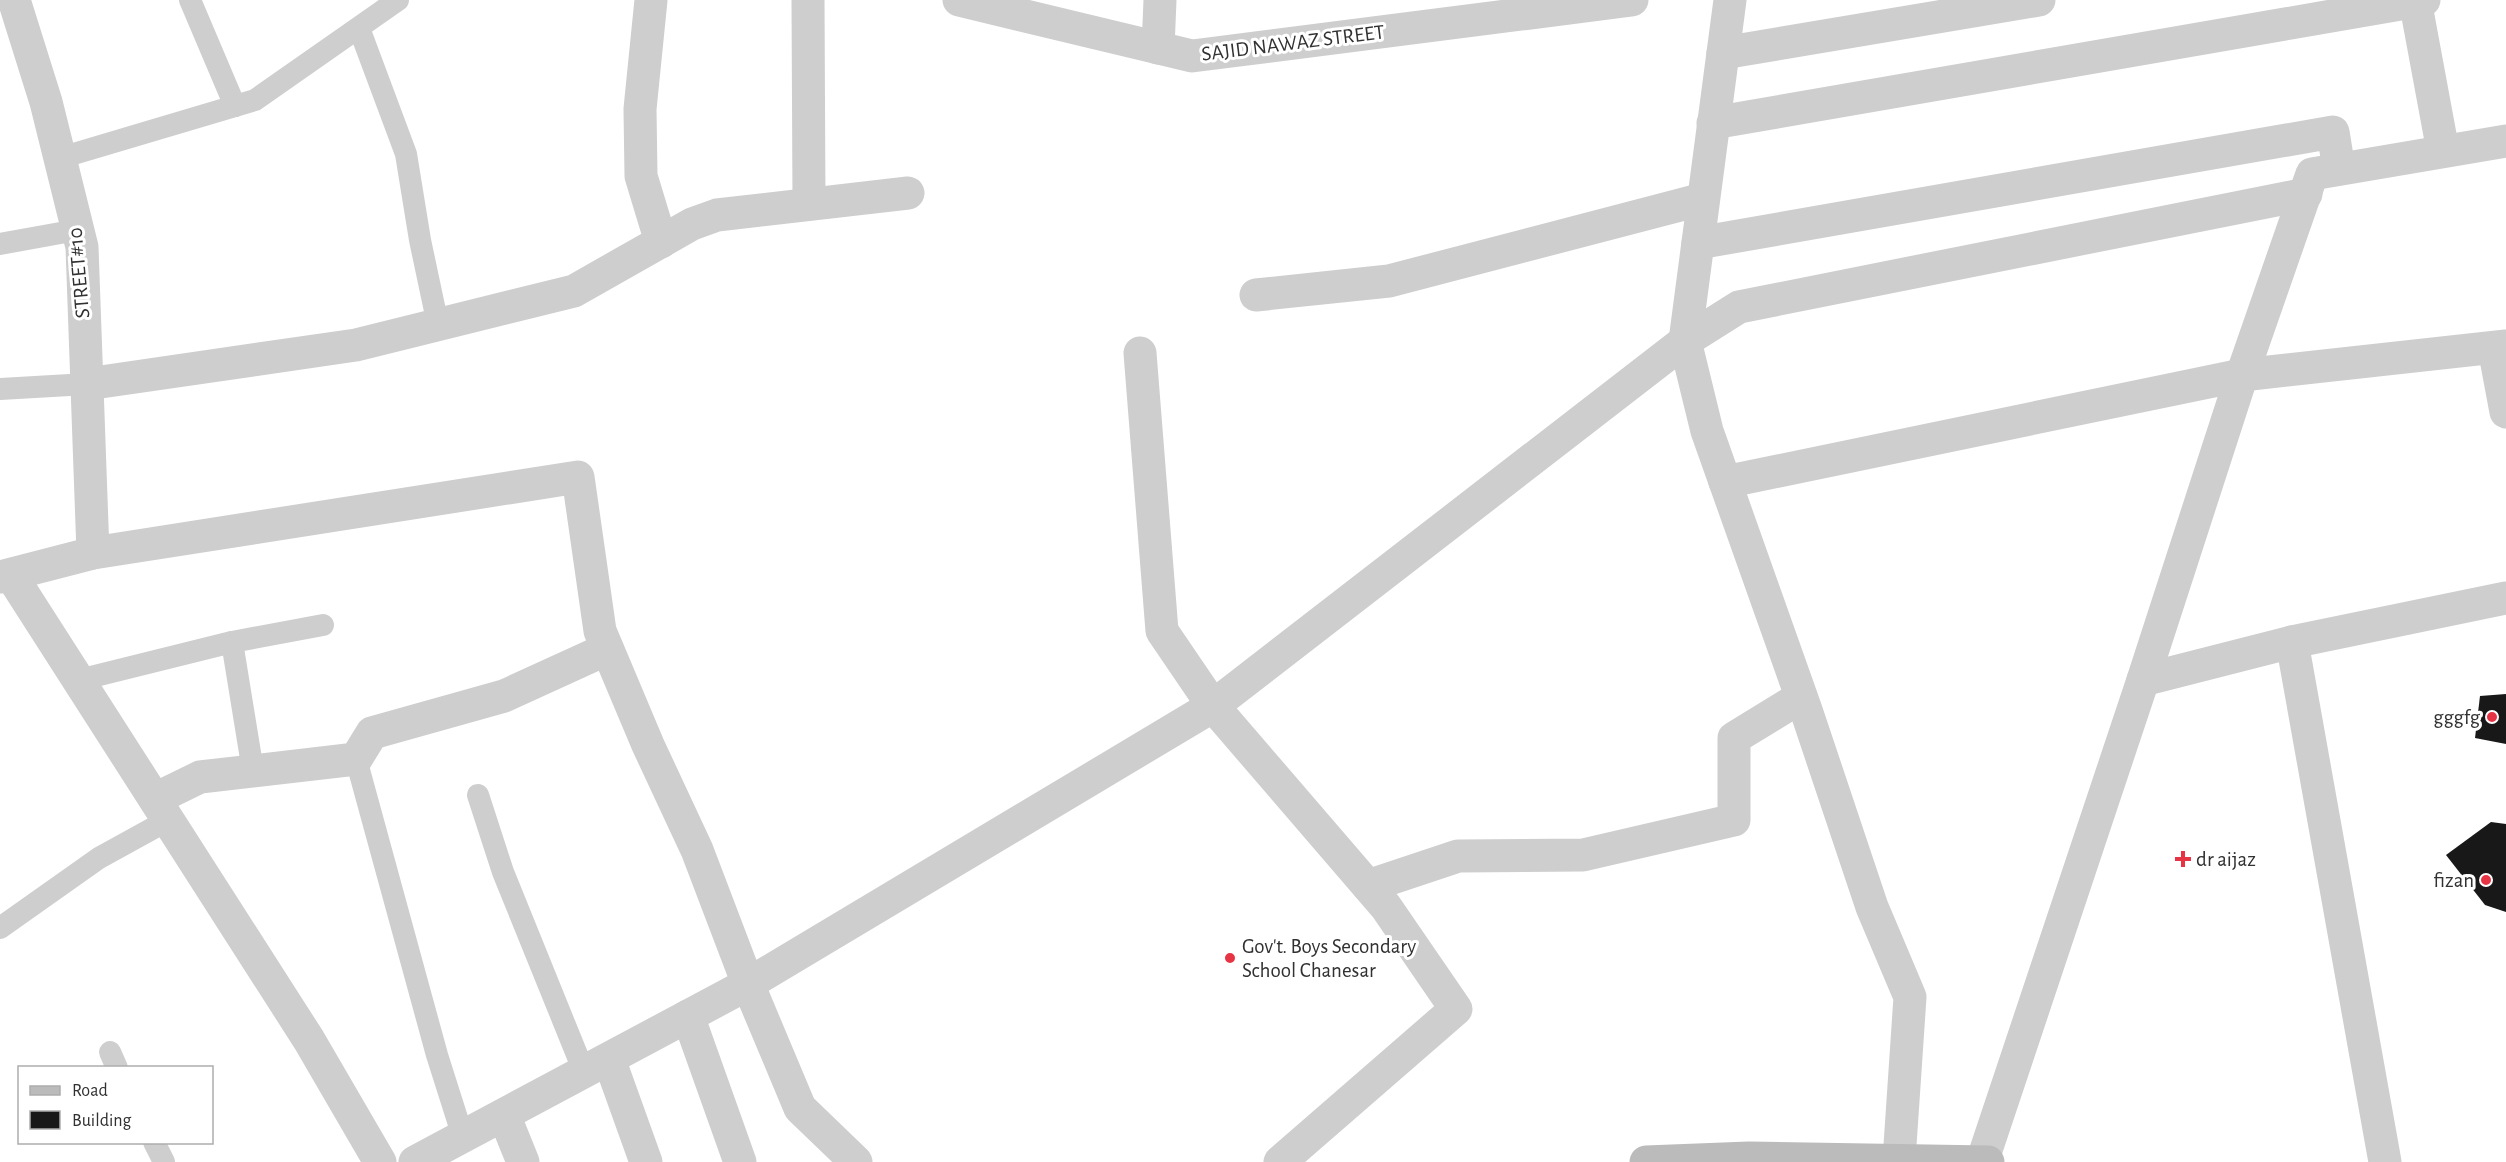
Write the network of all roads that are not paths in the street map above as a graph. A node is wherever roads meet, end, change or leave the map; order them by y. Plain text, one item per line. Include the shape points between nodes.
1 (14, 0) edge
2 (190, 0) edge
3 (398, 0) edge
4 (651, 0) edge
5 (808, 0) edge
6 (959, 0) edge
7 (1160, 0) edge
8 (1632, 0) edge
9 (1730, 0) edge
10 (2039, 0) edge
11 (2418, 0) edge
12 (358, 28) junction
13 (1158, 48) junction
14 (1723, 53) junction
15 (235, 106) junction
16 (1713, 123) junction
17 (2506, 141) edge
18 (2443, 151) junction
19 (60, 158) junction
20 (2339, 169) junction
21 (908, 193) dead end
22 (2306, 194) junction
23 (1704, 199) junction
24 (809, 204) junction
25 (78, 230) junction
26 (661, 242) junction
27 (1698, 243) junction
28 (0, 244) edge
29 (1256, 295) dead end
30 (438, 325) junction
31 (1685, 341) junction
32 (2500, 347) edge
33 (1140, 353) dead end
34 (2242, 375) junction
35 (87, 384) junction
36 (0, 389) edge
37 (2506, 412) edge
38 (1725, 482) junction
39 (93, 553) junction
40 (5, 576) edge
41 (2506, 598) edge
42 (323, 625) dead end
43 (232, 642) junction
44 (2292, 642) junction
45 (607, 649) junction
46 (79, 680) junction
47 (2144, 680) junction
48 (1801, 697) junction
49 (1213, 706) junction
50 (356, 759) junction
51 (253, 771) junction
52 (478, 795) dead end
53 (161, 809) junction
54 (1368, 886) junction
55 (0, 928) edge
56 (748, 984) junction
57 (688, 1016) junction
58 (597, 1065) junction
59 (504, 1115) junction
60 (462, 1137) junction
61 (155, 1144) edge
62 (1899, 1160) junction
63 (164, 1162) edge
64 (380, 1162) edge
65 (416, 1162) edge
66 (523, 1162) edge
67 (646, 1162) edge
68 (740, 1162) edge
69 (856, 1162) edge
70 (1280, 1162) edge
71 (1646, 1162) edge
72 (1982, 1162) edge
73 (1988, 1162) edge
74 (2385, 1162) edge

1 - 19 street, STREET#10
2 - 15 lane
3 - 12 lane
4 - 26 street via 640,109 641,176
5 - 24 street
6 - 13 street, SAJID NAWAZ STREET
7 - 13 street
8 - 13 street, SAJID NAWAZ STREET via 1192,56
9 - 14 street
10 - 14 street
11 - 16 street
11 - 18 street
12 - 15 lane via 255,100
12 - 30 lane via 406,154
14 - 16 street
15 - 19 lane
16 - 23 street
17 - 18 street
18 - 20 street
19 - 25 street, STREET#10
20 - 22 street via 2312,174
20 - 27 street via 2333,132
21 - 24 street
22 - 31 street via 1739,307
22 - 34 street
23 - 27 street
23 - 29 street via 1389,281
24 - 26 street via 717,215
25 - 28 lane
25 - 35 street, STREET#10 via 82,247
26 - 30 street via 574,291
27 - 31 street
30 - 35 street via 356,345
31 - 38 street via 1707,431
31 - 49 street
32 - 34 street
32 - 37 street
33 - 49 street via 1162,631
34 - 38 street
34 - 47 street
35 - 36 lane
35 - 39 street, STREET#10
38 - 48 street
39 - 40 street
39 - 45 street via 578,477 600,632
40 - 46 street
41 - 44 street
42 - 43 lane
43 - 46 lane
43 - 51 lane
44 - 47 street
44 - 74 street
45 - 50 street via 504,696 372,733
45 - 56 street via 697,850
46 - 53 street
47 - 72 street
48 - 54 street via 1734,738 1734,820 1583,855 1458,856
48 - 62 street via 1872,908 1910,997
49 - 54 street
49 - 56 street
50 - 51 street
50 - 60 lane
51 - 53 street via 200,777
52 - 58 lane via 503,872
53 - 55 lane
53 - 64 street via 309,1040
54 - 70 street via 1456,1009
56 - 57 street
56 - 69 street via 800,1108
57 - 58 street
57 - 68 street
58 - 59 street
58 - 67 street
59 - 60 street
59 - 66 street
60 - 65 street
61 - 63 lane
62 - 71 main road via 1749,1158
62 - 72 main road
72 - 73 main road

